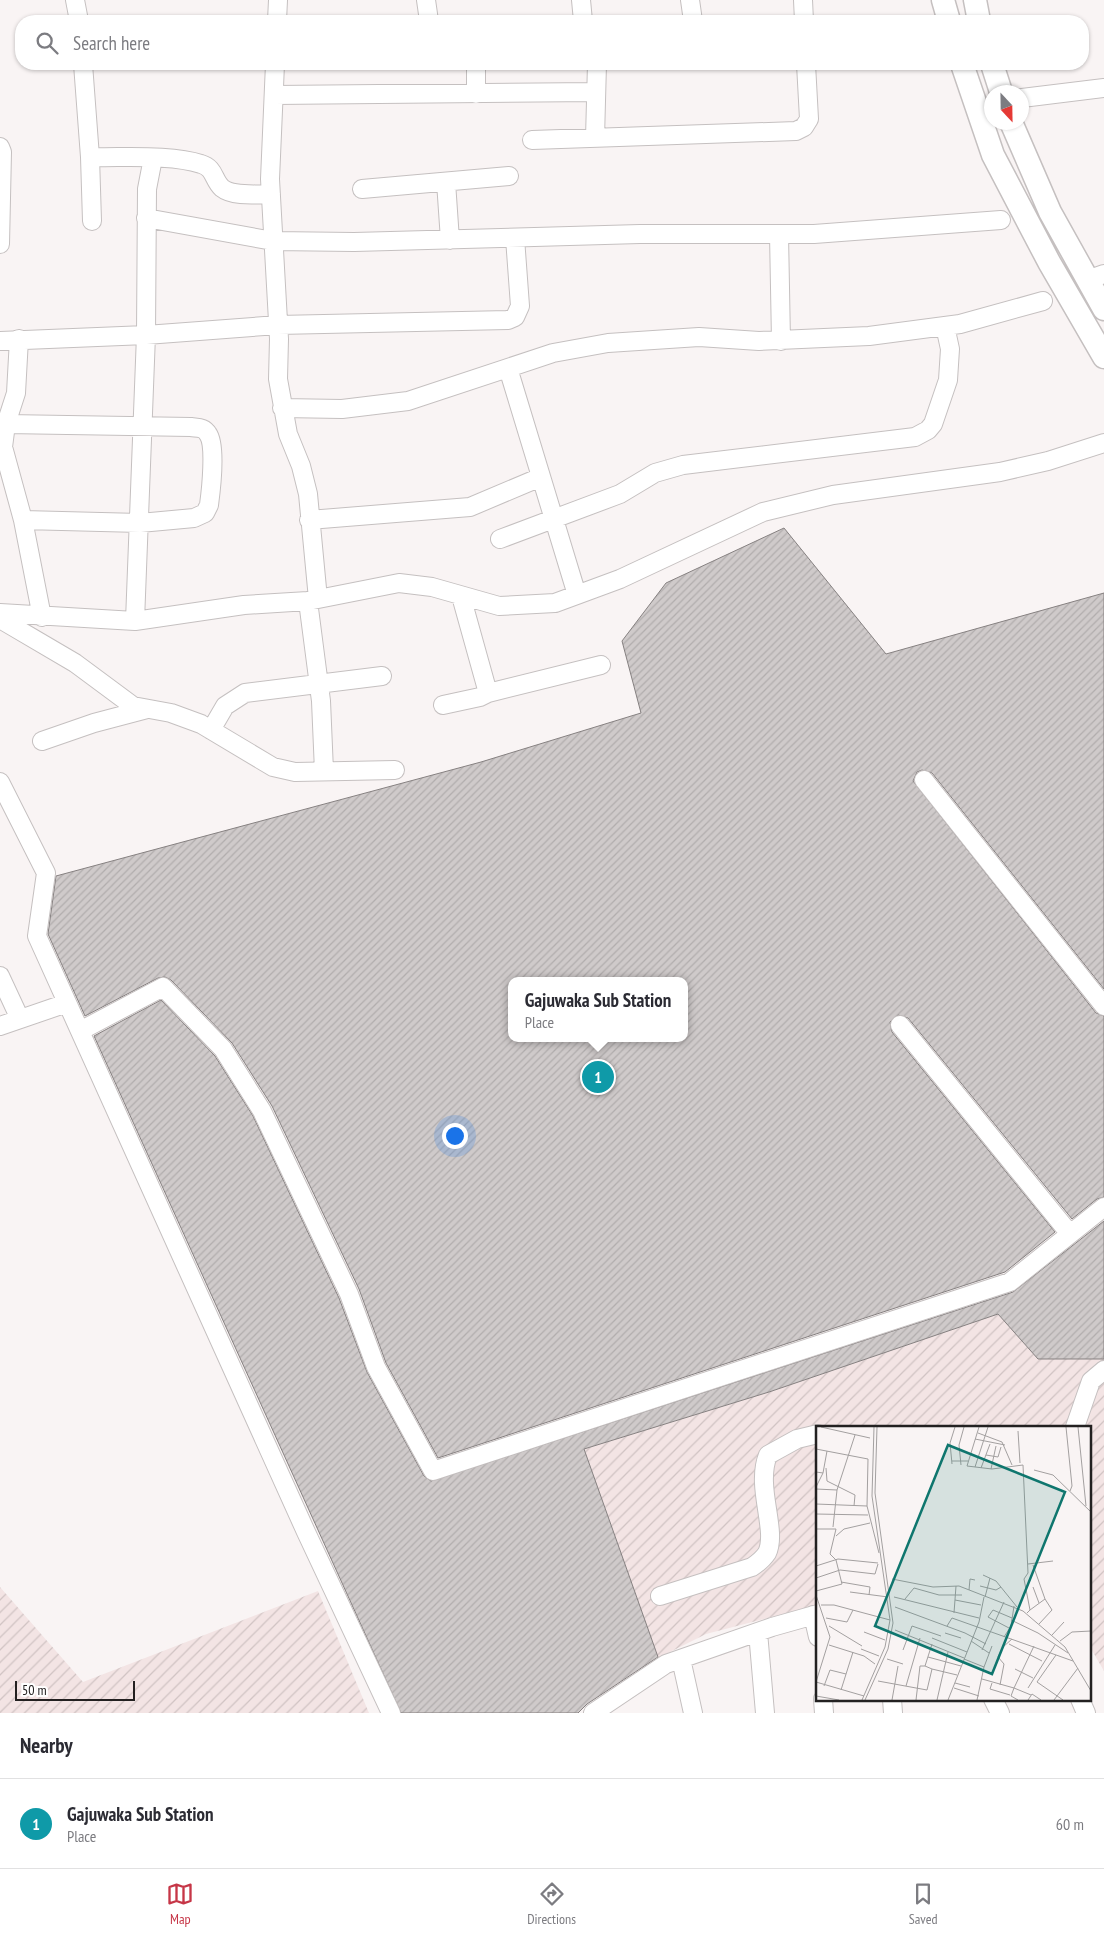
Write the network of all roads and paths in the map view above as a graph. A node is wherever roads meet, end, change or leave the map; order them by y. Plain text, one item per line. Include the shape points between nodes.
1 (75, 0) edge
2 (278, 0) edge
3 (426, 0) edge
4 (581, 0) edge
5 (690, 0) edge
6 (803, 0) edge
7 (943, 0) edge
8 (975, 0) edge
9 (78, 15) edge
10 (277, 15) edge
11 (428, 15) edge
12 (582, 15) edge
13 (691, 15) edge
14 (804, 15) edge
15 (947, 15) edge
16 (978, 15) edge
17 (83, 70) edge
18 (275, 70) edge
19 (476, 70) edge
20 (597, 70) edge
21 (806, 70) edge
22 (964, 70) edge
23 (994, 70) edge
24 (999, 85) edge
25 (1104, 88) edge
26 (596, 92) junction
27 (476, 94) junction
28 (274, 95) junction
29 (1029, 97) edge
30 (1014, 130) edge
31 (595, 138) junction
32 (532, 140) dead end
33 (0, 147) edge
34 (90, 157) junction
35 (154, 158) junction
36 (509, 176) dead end
37 (446, 182) junction
38 (362, 189) dead end
39 (271, 194) junction
40 (146, 218) junction
41 (1001, 220) dead end
42 (92, 221) dead end
43 (779, 234) junction
44 (515, 238) junction
45 (450, 240) junction
46 (274, 241) junction
47 (0, 244) edge
48 (1095, 277) edge
49 (1043, 301) dead end
50 (1104, 309) edge
51 (278, 325) junction
52 (946, 326) junction
53 (146, 335) junction
54 (19, 339) junction
55 (781, 341) junction
56 (0, 342) edge
57 (1104, 357) edge
58 (508, 368) junction
59 (282, 408) junction
60 (6, 424) junction
61 (143, 428) junction
62 (1104, 442) edge
63 (541, 477) junction
64 (8, 498) edge
65 (554, 518) junction
66 (23, 520) junction
67 (309, 520) junction
68 (140, 523) junction
69 (500, 539) dead end
70 (577, 595) junction
71 (461, 596) junction
72 (313, 600) junction
73 (0, 613) edge
74 (42, 616) junction
75 (0, 618) edge
76 (135, 622) junction
77 (602, 665) dead end
78 (382, 676) dead end
79 (319, 685) junction
80 (488, 693) junction
81 (443, 705) dead end
82 (147, 709) junction
83 (211, 730) junction
84 (42, 741) dead end
85 (395, 770) dead end
86 (324, 772) junction
87 (924, 780) dead end
88 (0, 782) edge
89 (0, 976) edge
90 (67, 1003) junction
91 (1104, 1006) edge
92 (20, 1019) junction
93 (900, 1025) dead end
94 (0, 1026) edge
95 (80, 1031) junction
96 (1104, 1207) edge
97 (1070, 1234) junction
98 (1104, 1370) edge
99 (1075, 1426) edge
100 (816, 1434) edge
101 (660, 1596) dead end
102 (816, 1615) edge
103 (758, 1632) junction
104 (681, 1659) junction
105 (823, 1700) edge
106 (892, 1700) edge
107 (994, 1700) edge
108 (1080, 1700) edge
109 (391, 1713) edge
110 (593, 1713) edge
111 (693, 1713) edge
112 (765, 1713) edge
113 (824, 1713) edge
114 (893, 1713) edge
115 (1000, 1713) edge
116 (1086, 1713) edge

1 - 9 street
2 - 10 street
3 - 11 street
4 - 12 street
5 - 13 street
6 - 14 street
7 - 15 main road
8 - 16 main road
17 - 34 street
18 - 28 street
19 - 27 street
20 - 26 street
21 - 31 street via 808,119 796,131
22 - 57 main road via 993,155
23 - 24 main road
25 - 29 street
26 - 27 street
26 - 31 street
27 - 28 street
28 - 39 street
30 - 48 main road via 1050,212
31 - 32 street
33 - 47 street
34 - 35 street
34 - 42 street
35 - 39 street via 206,166 224,190 233,193
35 - 40 street via 147,189
36 - 37 street
37 - 38 street
37 - 45 street
39 - 46 street
40 - 46 street
40 - 53 street
41 - 43 street
43 - 44 street
43 - 55 street
44 - 45 street
44 - 51 street via 520,306 515,318
45 - 46 street
46 - 51 street
48 - 50 main road
49 - 52 street via 988,318
51 - 53 street
51 - 59 street via 278,379
52 - 55 street via 869,336
52 - 65 street via 950,349 948,380 933,424 914,437 683,465 655,473 620,494
53 - 54 street
53 - 61 street
54 - 56 street
54 - 60 street via 16,393
55 - 58 street via 699,337 608,343 553,353
58 - 59 street via 408,401 342,409
58 - 63 street
59 - 67 street via 308,494
60 - 61 street
60 - 64 street via 4,447
61 - 68 street
61 - 68 street via 203,428 209,434 211,445 210,494 205,513 194,518
62 - 70 street via 1048,461 1008,470 833,495 763,512 620,579
63 - 65 street
63 - 67 street via 470,507
64 - 66 street
65 - 69 street
65 - 70 street
66 - 68 street
66 - 74 street
67 - 72 street
68 - 76 street
70 - 71 street via 555,603 499,606
71 - 72 street via 432,587 399,583
71 - 80 street
72 - 76 street via 244,606
72 - 79 street
73 - 74 street
74 - 76 street
75 - 82 street via 74,663 127,702
77 - 80 street
78 - 79 street
79 - 83 street via 237,696 225,706
79 - 86 street
80 - 81 street
82 - 83 street via 171,713
82 - 84 street
83 - 86 street via 273,767 295,772
85 - 86 street
87 - 91 street
88 - 90 street via 46,873 37,936
89 - 92 street
90 - 92 street
90 - 95 street
92 - 94 street
93 - 97 street
95 - 97 street via 163,987 223,1049 262,1111 349,1294 376,1366 433,1472 1010,1282
95 - 109 street
96 - 97 street
98 - 99 street via 1090,1381
100 - 101 street via 797,1439 768,1455 762,1478 770,1545 762,1560 752,1567
102 - 103 street
103 - 104 street
103 - 112 street
104 - 110 street via 666,1664
104 - 111 street
105 - 113 street
106 - 114 street
107 - 115 street
108 - 116 street

